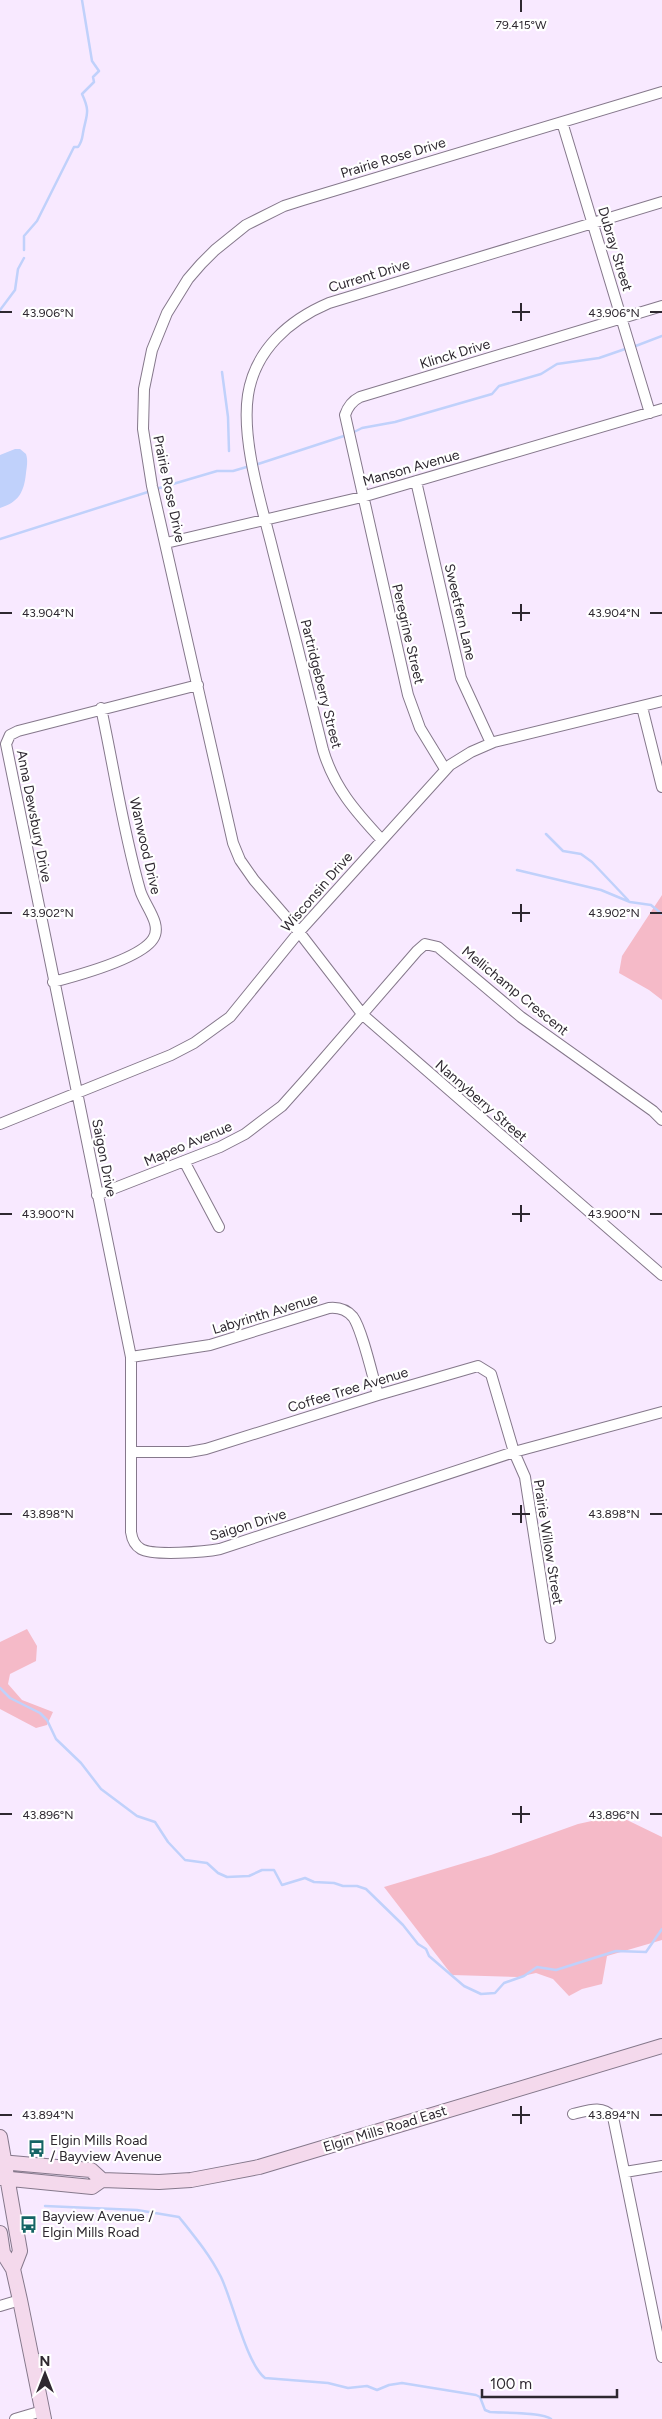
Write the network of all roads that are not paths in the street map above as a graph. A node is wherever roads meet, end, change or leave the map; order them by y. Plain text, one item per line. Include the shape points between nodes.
1 (662, 92) edge
2 (562, 122) junction
3 (662, 202) edge
4 (592, 223) junction
5 (662, 306) edge
6 (622, 318) junction
7 (662, 410) edge
8 (650, 413) junction
9 (416, 482) junction
10 (362, 497) junction
11 (265, 520) junction
12 (166, 543) junction
13 (198, 685) junction
14 (662, 702) edge
15 (642, 707) junction
16 (101, 708) junction
17 (491, 744) junction
18 (445, 768) junction
19 (662, 787) edge
20 (381, 839) junction
21 (299, 932) junction
22 (53, 982) junction
23 (363, 1015) junction
24 (77, 1094) junction
25 (662, 1120) edge
26 (0, 1124) edge
27 (184, 1161) junction
28 (97, 1195) junction
29 (218, 1227) dead end
30 (662, 1275) edge
31 (131, 1357) junction
32 (378, 1395) junction
33 (662, 1412) edge
34 (132, 1452) junction
35 (514, 1452) junction
36 (550, 1638) dead end
37 (662, 2046) edge
38 (573, 2114) dead end
39 (0, 2137) edge
40 (2, 2162) edge
41 (662, 2166) edge
42 (625, 2172) junction
43 (4, 2179) edge
44 (102, 2180) junction
45 (0, 2233) edge
46 (13, 2269) junction
47 (20, 2300) junction
48 (0, 2306) edge
49 (662, 2357) edge
50 (43, 2415) edge
51 (15, 2419) edge

1 - 2 street, Prairie Rose Drive
2 - 4 street, Dubray Street
2 - 12 street, Prairie Rose Drive via 284,206 246,225 201,264 167,313 152,350 144,389 144,450
3 - 4 street, Current Drive
4 - 6 street, Dubray Street
4 - 11 street, Current Drive via 329,302 286,328 263,354 248,395 248,442
5 - 6 street, Klinck Drive
6 - 8 street, Dubray Street
6 - 10 street, Klinck Drive via 354,400 345,415
7 - 8 street, Manson Avenue
8 - 9 street, Manson Avenue
9 - 10 street, Manson Avenue
9 - 17 street, Sweetfern Lane via 461,678
10 - 11 street, Manson Avenue
10 - 18 street, Peregrine Street via 410,703 420,728
11 - 12 street, Manson Avenue
11 - 20 street, Partridgeberry Street via 326,760 340,791
12 - 13 street, Prairie Rose Drive
13 - 16 street, Anna Dewsbury Drive
13 - 21 street, Prairie Rose Drive via 236,852 254,880
14 - 15 street, Wisconsin Drive
15 - 17 street, Wisconsin Drive
15 - 19 street
16 - 22 street, Anna Dewsbury Drive via 16,731 8,737 6,744
16 - 22 street, Wanwood Drive via 140,892 155,922 156,932 151,942 124,959 96,971
17 - 18 street, Wisconsin Drive
18 - 20 street, Wisconsin Drive
20 - 21 street, Wisconsin Drive
21 - 23 street, Nannyberry Street
21 - 24 street, Wisconsin Drive via 235,1011 210,1032 170,1055
22 - 24 street, Anna Dewsbury Drive
23 - 25 street, Mellichamp Crescent via 417,951 426,944 438,947 521,1017
23 - 27 street, Mapeo Avenue via 282,1106 245,1134 220,1148
23 - 30 street, Nannyberry Street
24 - 26 street, Wisconsin Drive
24 - 28 street, Saigon Drive
27 - 28 street, Mapeo Avenue
27 - 29 street
28 - 31 street, Saigon Drive
31 - 32 street, Labyrinth Avenue via 203,1347 338,1308 349,1313 357,1323
31 - 34 street, Saigon Drive
32 - 34 street, Coffee Tree Avenue via 206,1449 179,1453
32 - 35 street, Coffee Tree Avenue via 478,1366 491,1374
33 - 35 street, Saigon Drive
34 - 35 street, Saigon Drive via 133,1540 147,1551 188,1552 208,1552 239,1544
35 - 36 street, Prairie Willow Street via 525,1477
37 - 44 main road, Elgin Mills Road East via 259,2167 191,2180
38 - 42 street via 596,2108 608,2111 613,2117
39 - 40 main road
40 - 43 main road
40 - 44 main road, Elgin Mills Road East via 91,2170
41 - 42 street
42 - 49 street
43 - 44 main road, Elgin Mills Road East via 92,2187
43 - 46 main road via 20,2251
45 - 46 main road via 3,2253
46 - 47 main road
47 - 48 street
47 - 50 main road
50 - 51 street

